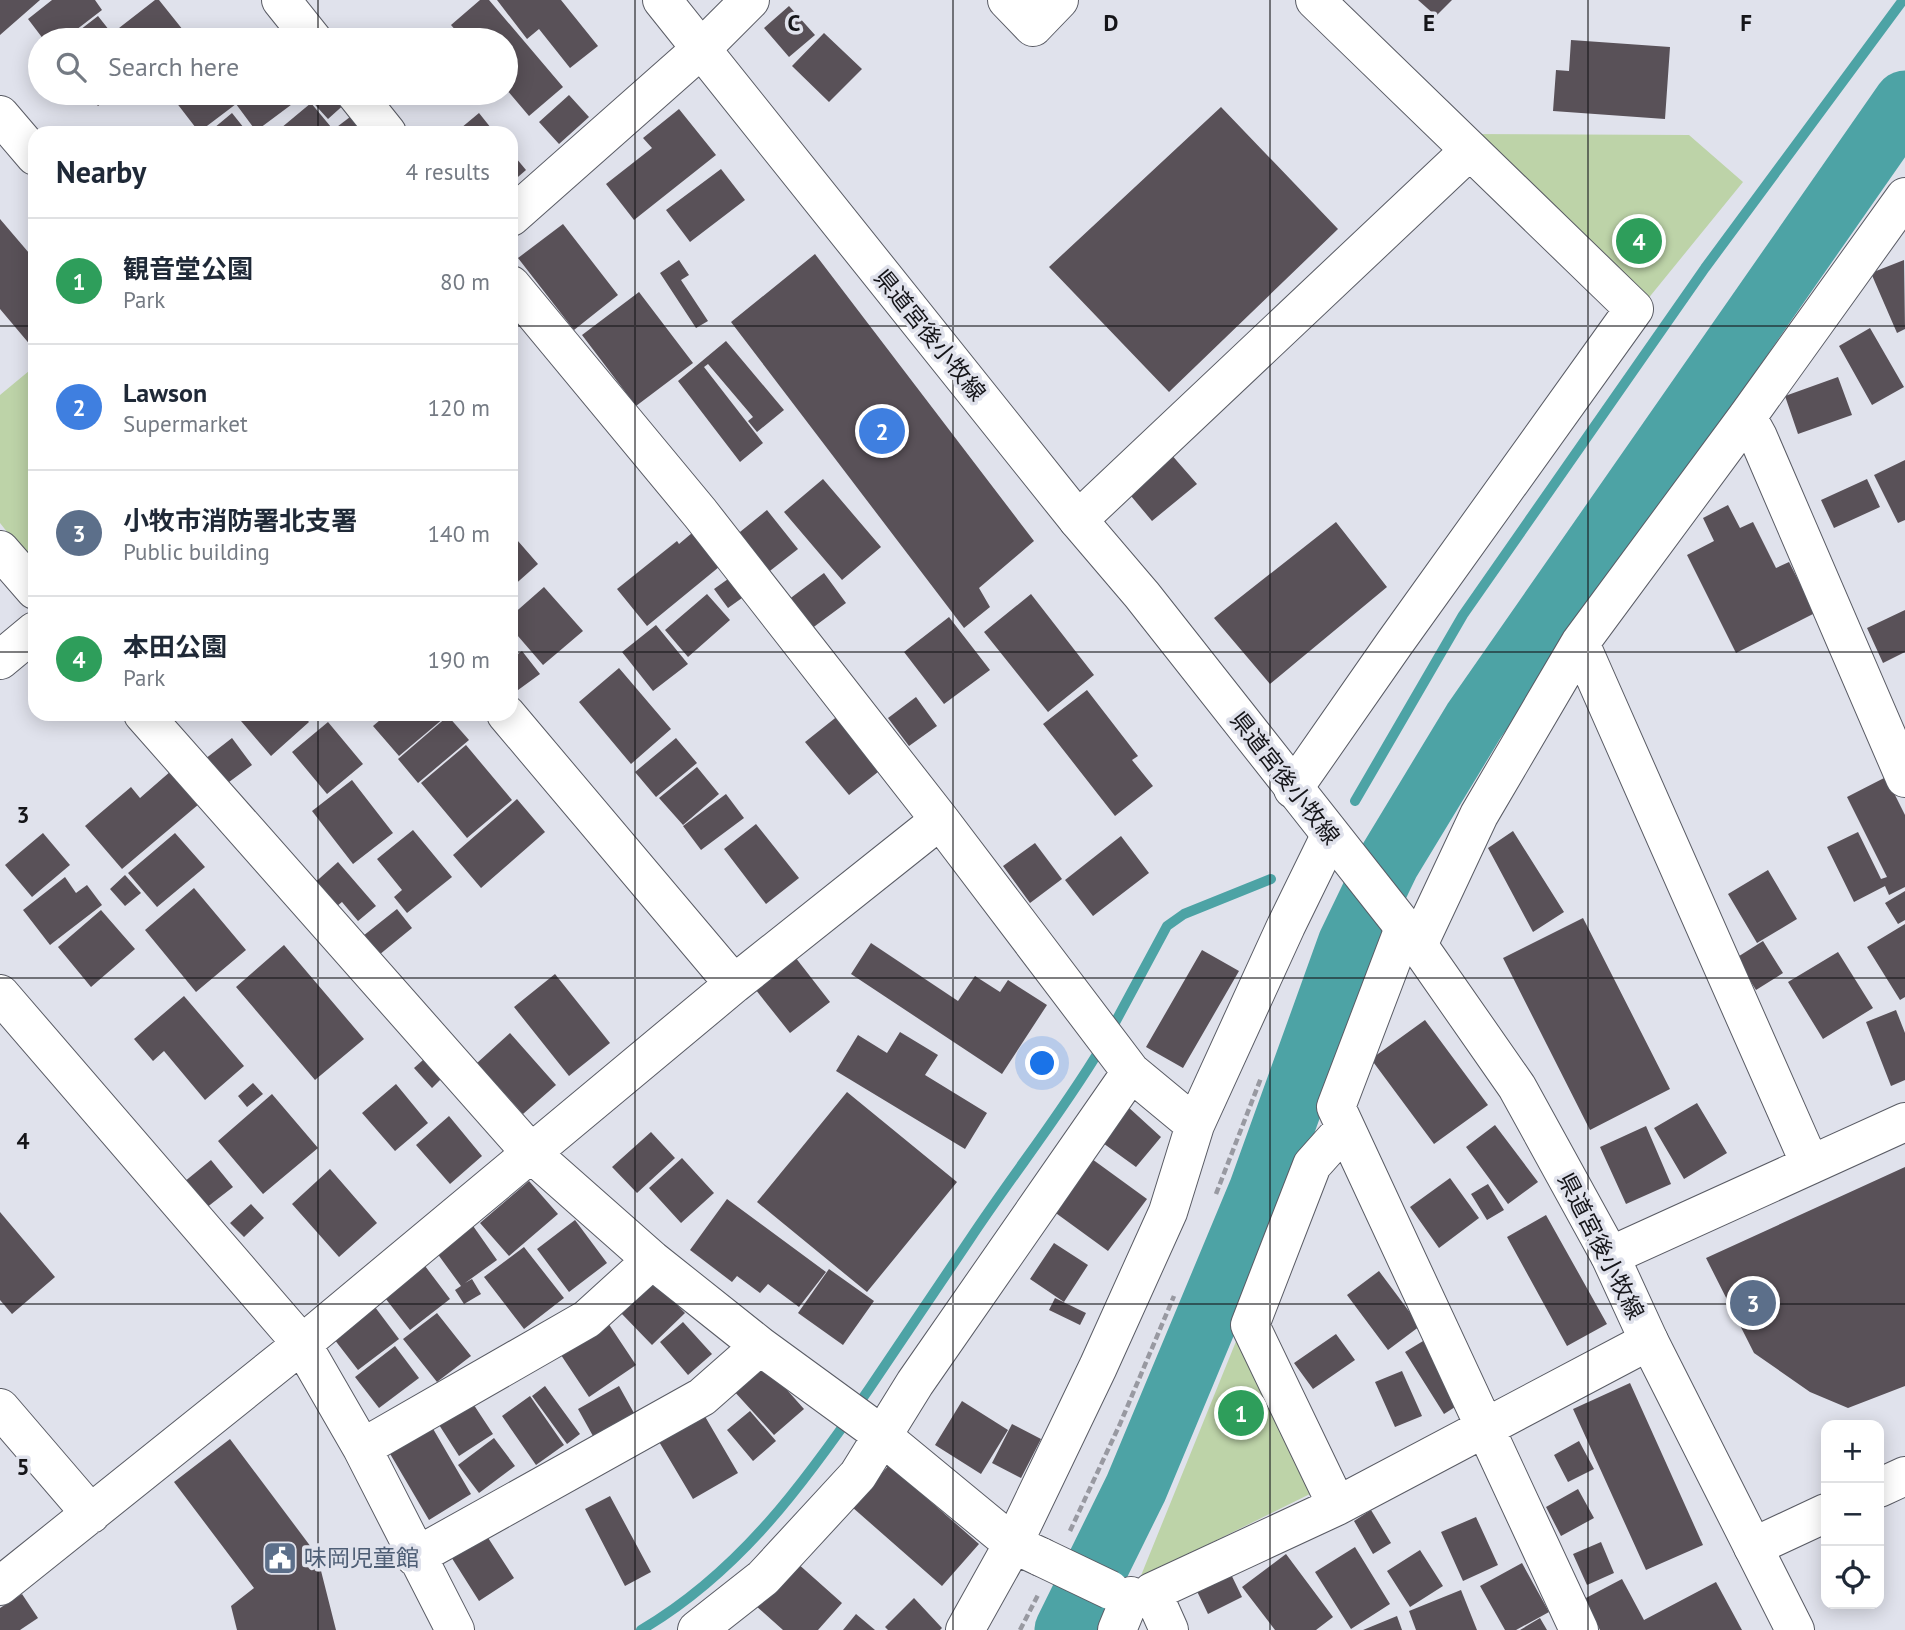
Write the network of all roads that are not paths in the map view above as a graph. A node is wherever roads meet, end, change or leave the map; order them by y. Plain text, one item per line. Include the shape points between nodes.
1 (281, 0) edge
2 (662, 0) edge
3 (750, 0) edge
4 (1007, 0) edge
5 (1059, 0) edge
6 (1315, 0) edge
7 (303, 28) edge
8 (701, 49) junction
9 (365, 105) edge
10 (0, 115) edge
11 (381, 126) edge
12 (28, 148) edge
13 (1469, 151) junction
14 (1905, 197) edge
15 (518, 211) edge
16 (518, 293) edge
17 (1747, 417) junction
18 (1078, 520) junction
19 (0, 550) edge
20 (28, 582) edge
21 (28, 637) edge
22 (1580, 643) junction
23 (0, 660) edge
24 (149, 721) edge
25 (512, 721) edge
26 (1905, 778) edge
27 (1293, 789) junction
28 (940, 820) junction
29 (1340, 848) junction
30 (1411, 937) junction
31 (734, 984) junction
32 (0, 994) edge
33 (1131, 1072) junction
34 (1905, 1122) edge
35 (1195, 1125) junction
36 (1345, 1128) junction
37 (532, 1154) junction
38 (1810, 1164) junction
39 (1610, 1256) junction
40 (652, 1260) junction
41 (1649, 1341) junction
42 (302, 1344) junction
43 (760, 1346) junction
44 (0, 1408) edge
45 (1484, 1427) junction
46 (876, 1431) junction
47 (362, 1448) junction
48 (1905, 1476) edge
49 (1884, 1486) edge
50 (1337, 1506) junction
51 (91, 1514) junction
52 (1821, 1515) edge
53 (1753, 1547) junction
54 (1027, 1550) junction
55 (415, 1557) junction
56 (0, 1586) edge
57 (1128, 1602) edge
58 (455, 1630) edge
59 (697, 1630) edge
60 (965, 1630) edge
61 (1169, 1630) edge
62 (1579, 1630) edge
63 (1795, 1630) edge

1 - 7 street
2 - 8 street, 県道宮後小牧線
3 - 8 street
4 - 5 street via 1033,27
6 - 13 street
8 - 15 street
8 - 18 street, 県道宮後小牧線
9 - 11 street
10 - 12 street
13 - 18 street
13 - 27 street via 1634,309
14 - 17 street
16 - 28 street via 700,513
17 - 22 street
17 - 26 street
18 - 27 street, 県道宮後小牧線
19 - 20 street
21 - 23 street
22 - 30 street
22 - 38 street
24 - 37 street
25 - 31 street
27 - 29 street, 県道宮後小牧線
28 - 31 street
28 - 33 street
29 - 30 street, 県道宮後小牧線
29 - 35 street via 1286,926
30 - 36 street via 1336,1107
30 - 39 street, 県道宮後小牧線 via 1517,1087
31 - 37 street
32 - 42 street
33 - 35 street
33 - 46 street
34 - 38 street
35 - 54 street via 1168,1212 1098,1367
36 - 45 street
36 - 50 street via 1312,1165 1250,1325
37 - 40 street
37 - 42 street
38 - 39 street
39 - 41 street, 県道宮後小牧線
40 - 43 street
40 - 47 street via 587,1319
41 - 45 street
41 - 53 street, 県道宮後小牧線
42 - 47 street
42 - 51 street
43 - 46 street
43 - 55 street via 702,1398
44 - 51 street
45 - 50 street
45 - 62 street
46 - 54 street
46 - 59 street via 858,1475 763,1578
47 - 55 street
48 - 49 street
50 - 57 street
51 - 56 street
52 - 53 street
53 - 63 street, 県道宮後小牧線
54 - 57 street, bridge
54 - 60 street
55 - 58 street
57 - 61 street

